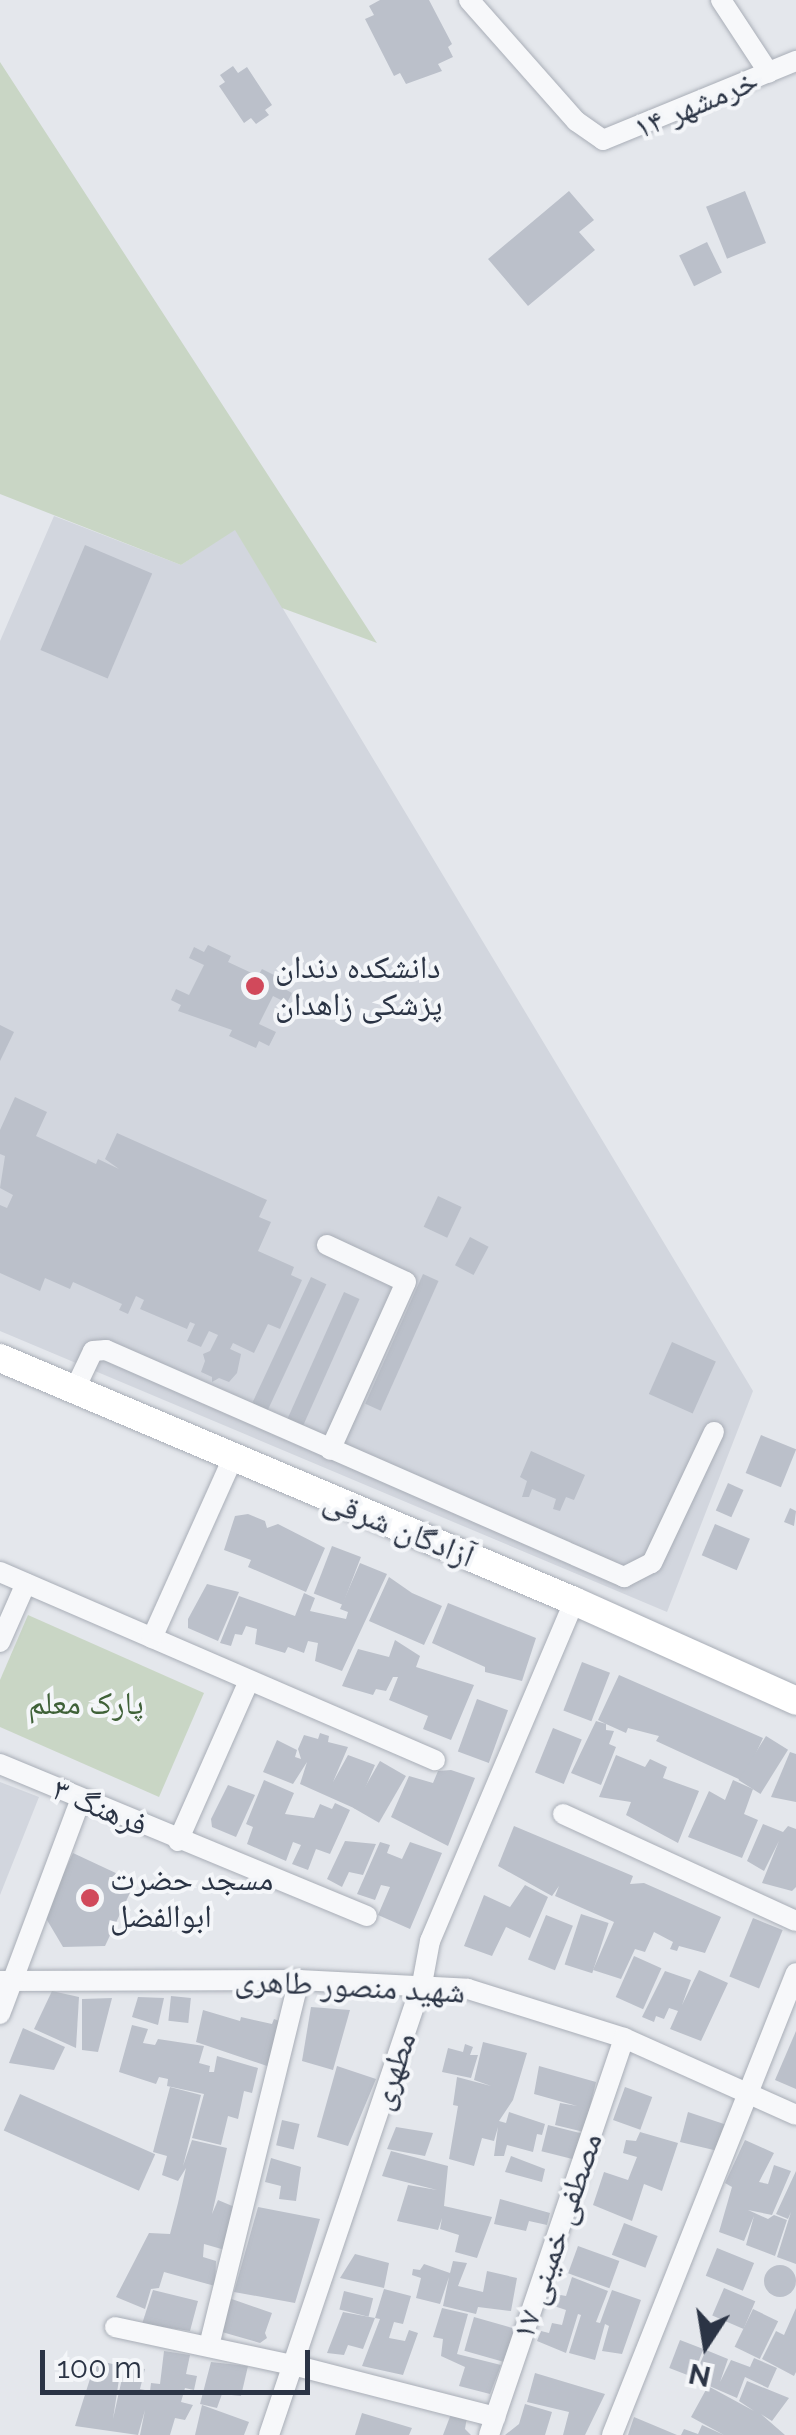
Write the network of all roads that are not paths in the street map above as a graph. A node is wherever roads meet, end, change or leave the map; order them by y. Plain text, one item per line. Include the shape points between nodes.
1 (470, 0) edge
2 (720, 0) edge
3 (796, 61) edge
4 (769, 73) junction
5 (327, 1245) dead end
6 (0, 1358) edge
7 (74, 1391) junction
8 (714, 1432) dead end
9 (330, 1450) junction
10 (232, 1460) junction
11 (0, 1572) edge
12 (26, 1583) junction
13 (574, 1600) junction
14 (152, 1638) junction
15 (0, 1642) edge
16 (249, 1681) junction
17 (796, 1702) edge
18 (434, 1760) dead end
19 (0, 1764) edge
20 (81, 1798) junction
21 (563, 1814) dead end
22 (178, 1840) junction
23 (367, 1916) dead end
24 (796, 1920) edge
25 (796, 1973) edge
26 (299, 1980) junction
27 (6, 1981) edge
28 (422, 1984) junction
29 (0, 2014) edge
30 (624, 2038) junction
31 (746, 2092) junction
32 (796, 2115) edge
33 (114, 2327) dead end
34 (209, 2346) junction
35 (293, 2365) junction
36 (492, 2426) edge
37 (269, 2435) edge
38 (612, 2435) edge

1 - 4 street, خرمشهر ۱۴ via 594,138 612,139
2 - 4 street
3 - 4 street, خرمشهر ۱۴
5 - 9 street via 406,1282
6 - 7 main road, آزادگان شرقی
7 - 9 street via 93,1351 106,1350
7 - 10 main road, آزادگان شرقی
8 - 9 street via 652,1563 624,1578
10 - 13 main road, آزادگان شرقی
10 - 14 street
11 - 12 street
12 - 14 street
12 - 15 street
13 - 17 main road, آزادگان شرقی
13 - 28 street, مطهری via 430,1941
14 - 16 street
16 - 18 street
16 - 22 street
19 - 20 street, فرهنگ ۳
20 - 22 street, فرهنگ ۳
20 - 27 street
21 - 24 street
22 - 23 street, فرهنگ ۳
25 - 31 street
26 - 27 street, شهید منصور طاهری
26 - 28 street, شهید منصور طاهری
26 - 34 street
27 - 29 street
28 - 30 street, شهید منصور طاهری via 468,1989
28 - 35 street, مطهری
30 - 31 street, شهید منصور طاهری
30 - 36 street, مصطفی خمینی ۱۷
31 - 32 street, شهید منصور طاهری
31 - 38 street
33 - 34 street
34 - 35 street
35 - 36 street
35 - 37 street, مطهری

